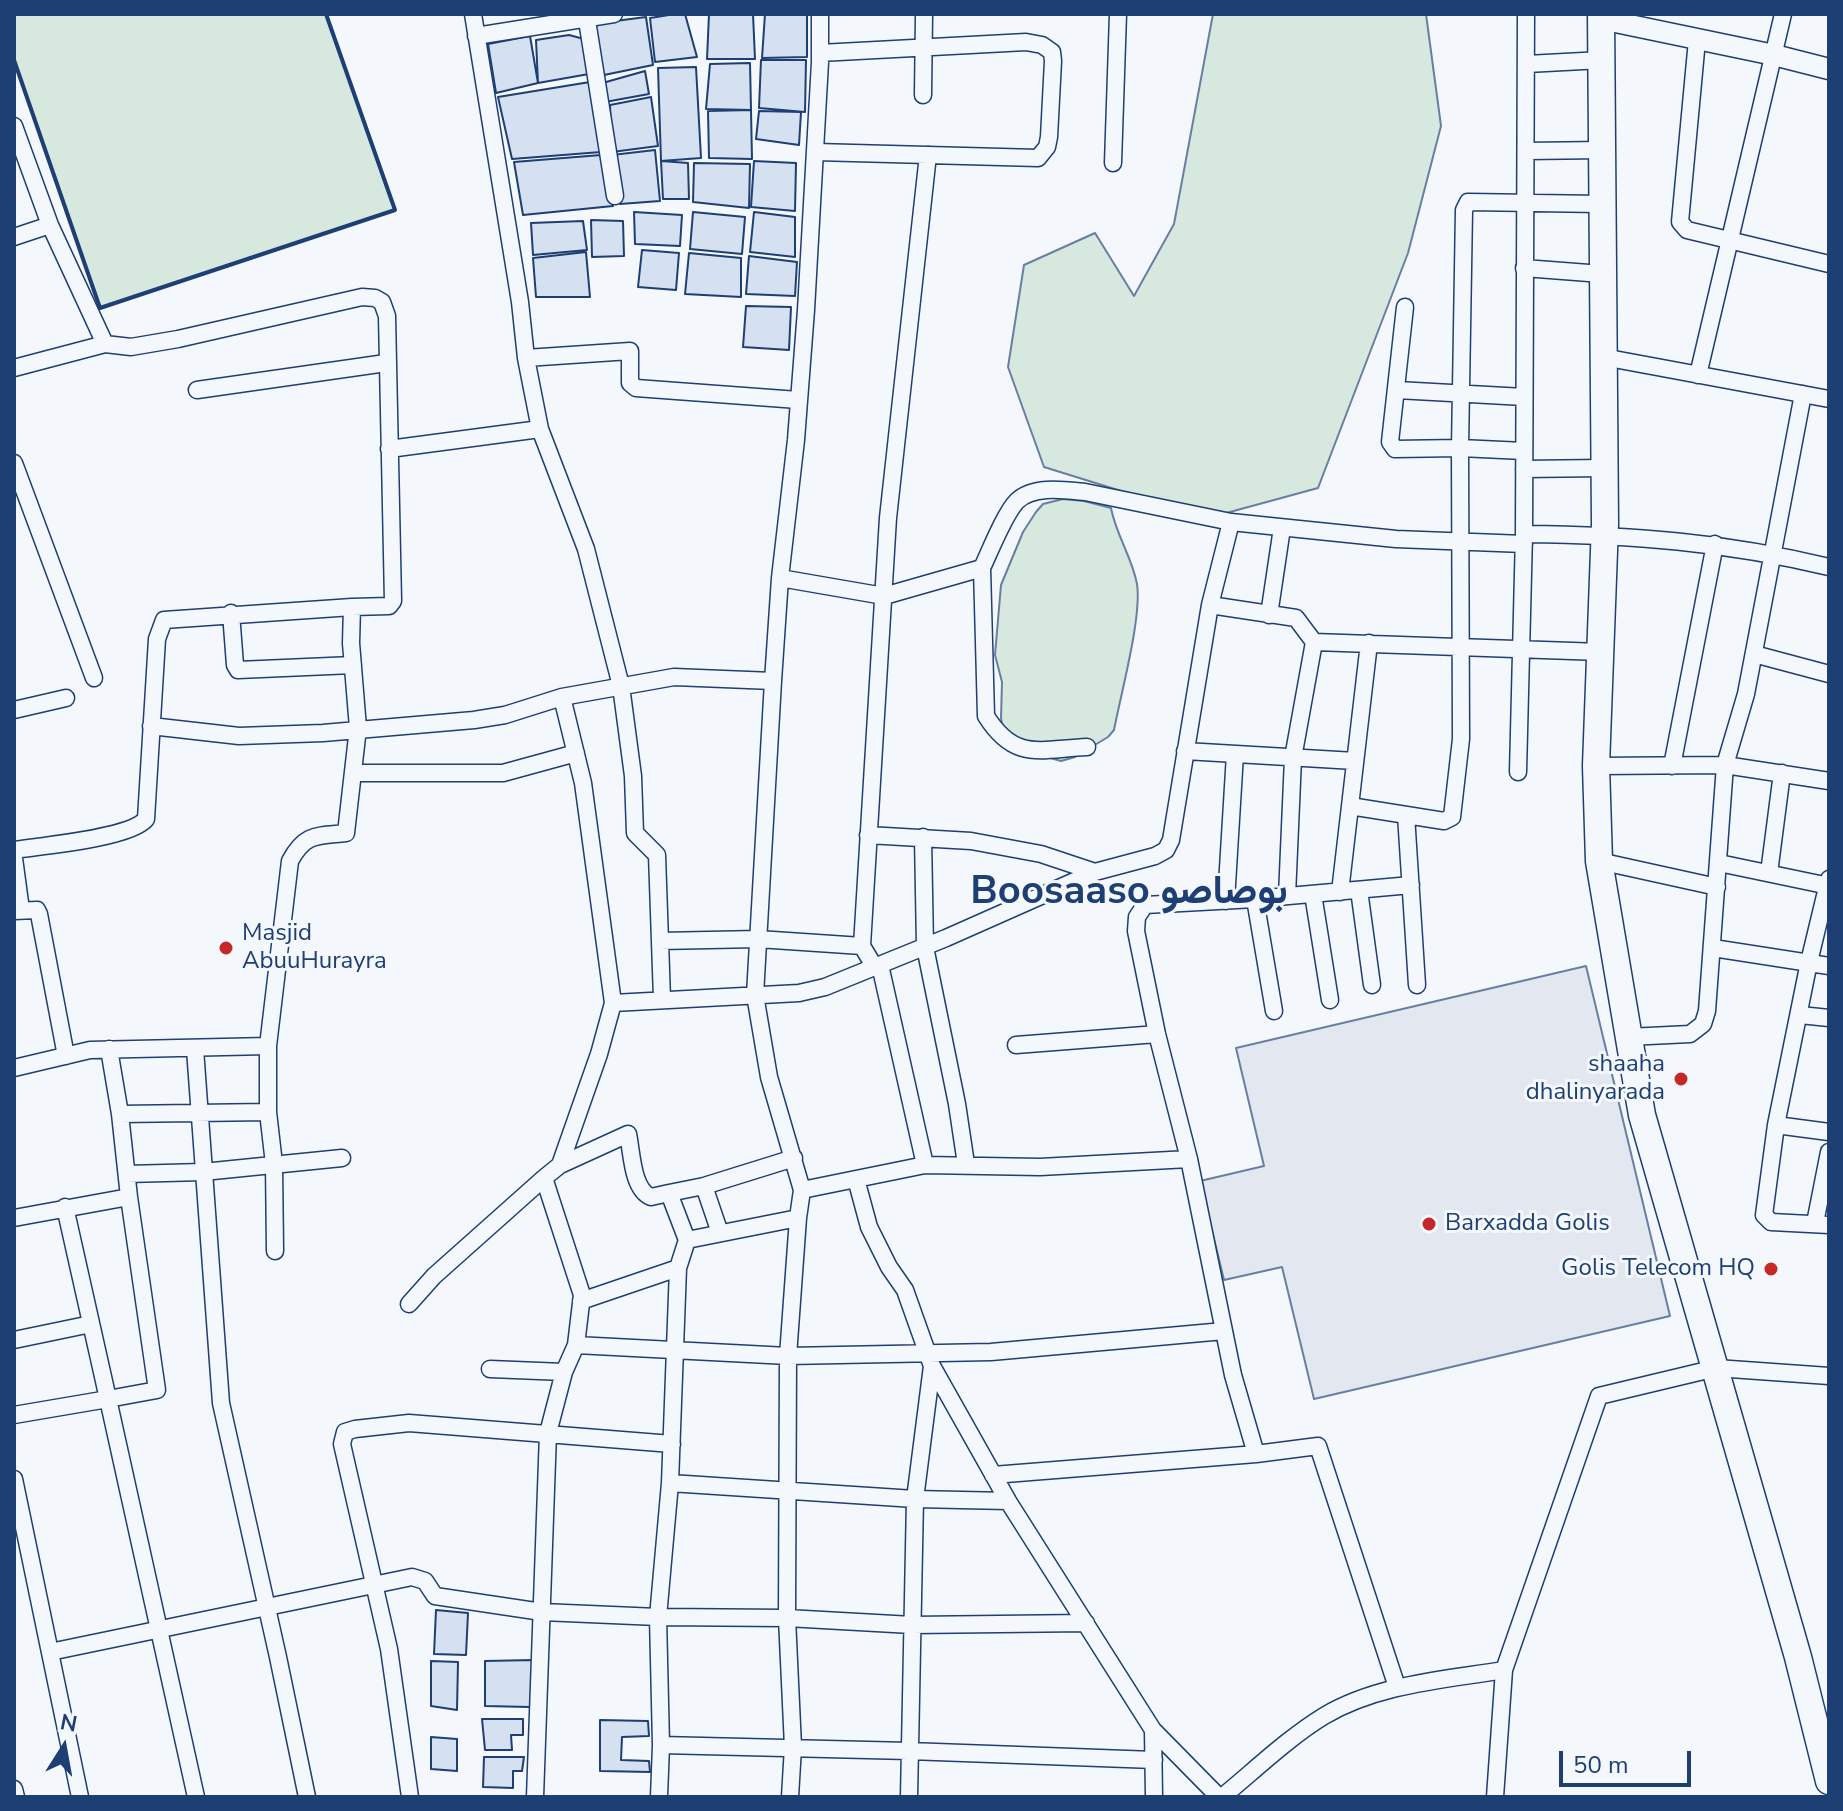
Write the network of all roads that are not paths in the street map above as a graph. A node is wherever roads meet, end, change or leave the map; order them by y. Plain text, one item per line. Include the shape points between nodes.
1 (473, 14) edge
2 (614, 14) edge
3 (820, 14) edge
4 (924, 14) edge
5 (1118, 14) edge
6 (1526, 14) edge
7 (1783, 14) edge
8 (586, 16) edge
9 (1601, 16) edge
10 (476, 36) junction
11 (1697, 40) junction
12 (924, 48) junction
13 (820, 53) junction
14 (1774, 55) junction
15 (1602, 60) junction
16 (1527, 64) junction
17 (1829, 69) edge
18 (923, 95) dead end
19 (14, 126) edge
20 (1603, 150) junction
21 (1526, 151) junction
22 (816, 152) junction
23 (928, 155) junction
24 (1113, 163) dead end
25 (615, 196) dead end
26 (1524, 204) junction
27 (1601, 204) junction
28 (50, 225) junction
29 (14, 237) edge
30 (1729, 240) junction
31 (1829, 264) edge
32 (1524, 268) junction
33 (1602, 274) junction
34 (1405, 307) dead end
35 (105, 344) junction
36 (1603, 357) junction
37 (526, 358) junction
38 (386, 363) junction
39 (14, 368) edge
40 (1698, 375) junction
41 (197, 390) dead end
42 (1397, 390) junction
43 (1461, 393) junction
44 (1803, 394) junction
45 (1524, 397) junction
46 (1829, 399) edge
47 (798, 400) junction
48 (540, 429) junction
49 (1460, 448) junction
50 (389, 449) junction
51 (1524, 451) junction
52 (14, 463) edge
53 (1603, 468) junction
54 (1524, 469) junction
55 (1231, 522) junction
56 (1282, 528) junction
57 (1604, 534) junction
58 (1524, 539) junction
59 (1460, 540) junction
60 (1715, 544) junction
61 (1774, 553) junction
62 (1829, 567) edge
63 (982, 568) junction
64 (780, 578) junction
65 (884, 596) junction
66 (1210, 605) junction
67 (352, 607) junction
68 (231, 613) junction
69 (1269, 615) junction
70 (1314, 642) junction
71 (1369, 643) junction
72 (1459, 647) junction
73 (1521, 650) junction
74 (1601, 652) junction
75 (1754, 654) junction
76 (353, 665) junction
77 (1829, 674) edge
78 (94, 678) dead end
79 (773, 681) junction
80 (621, 686) junction
81 (562, 697) junction
82 (66, 698) dead end
83 (14, 710) edge
84 (151, 726) junction
85 (358, 728) junction
86 (1087, 747) dead end
87 (1185, 751) junction
88 (576, 753) junction
89 (1235, 754) junction
90 (1293, 758) junction
91 (1355, 761) junction
92 (1725, 765) junction
93 (1596, 766) junction
94 (1672, 766) junction
95 (1518, 772) dead end
96 (353, 773) junction
97 (1782, 773) junction
98 (1829, 781) edge
99 (1350, 806) junction
100 (1406, 815) junction
101 (868, 835) junction
102 (923, 837) junction
103 (14, 850) edge
104 (14, 858) edge
105 (1599, 861) junction
106 (1719, 863) junction
107 (1095, 872) junction
108 (1769, 873) junction
109 (1829, 879) edge
110 (1411, 885) junction
111 (1828, 886) edge
112 (1717, 887) junction
113 (1359, 890) junction
114 (1340, 892) junction
115 (1313, 894) junction
116 (1287, 896) junction
117 (1255, 899) junction
118 (1226, 901) junction
119 (17, 911) edge
120 (758, 939) junction
121 (660, 941) junction
122 (862, 946) junction
123 (925, 947) junction
124 (1713, 948) junction
125 (1809, 962) junction
126 (877, 965) junction
127 (1829, 966) edge
128 (1372, 985) dead end
129 (1417, 985) dead end
130 (755, 995) junction
131 (662, 999) junction
132 (1330, 1000) dead end
133 (613, 1003) junction
134 (1274, 1011) dead end
135 (1800, 1015) junction
136 (1829, 1018) edge
137 (1157, 1034) junction
138 (1628, 1037) junction
139 (1016, 1045) dead end
140 (268, 1046) junction
141 (109, 1049) junction
142 (195, 1049) junction
143 (66, 1056) junction
144 (14, 1068) edge
145 (199, 1111) junction
146 (268, 1112) junction
147 (120, 1114) junction
148 (1776, 1125) junction
149 (1829, 1132) edge
150 (1829, 1152) edge
151 (342, 1158) dead end
152 (794, 1158) junction
153 (1189, 1159) junction
154 (274, 1164) junction
155 (966, 1164) junction
156 (560, 1165) junction
157 (925, 1165) junction
158 (203, 1172) junction
159 (127, 1174) junction
160 (544, 1178) junction
161 (856, 1179) junction
162 (704, 1186) junction
163 (802, 1190) junction
164 (669, 1193) junction
165 (129, 1197) junction
166 (65, 1207) junction
167 (14, 1218) edge
168 (798, 1218) junction
169 (1822, 1224) edge
170 (720, 1233) junction
171 (687, 1240) junction
172 (275, 1251) dead end
173 (678, 1268) junction
174 (581, 1301) junction
175 (409, 1304) dead end
176 (91, 1324) junction
177 (1224, 1331) junction
178 (14, 1340) edge
179 (576, 1345) junction
180 (675, 1350) junction
181 (788, 1356) junction
182 (929, 1359) junction
183 (1716, 1368) junction
184 (490, 1369) dead end
185 (564, 1372) junction
186 (1829, 1376) edge
187 (108, 1399) junction
188 (14, 1415) edge
189 (548, 1433) junction
190 (672, 1444) junction
191 (1256, 1454) junction
192 (993, 1475) junction
193 (14, 1479) edge
194 (670, 1483) junction
195 (787, 1491) junction
196 (915, 1499) junction
197 (1008, 1501) junction
198 (376, 1583) junction
199 (267, 1607) junction
200 (542, 1612) junction
201 (658, 1617) junction
202 (787, 1618) junction
203 (1086, 1623) junction
204 (912, 1625) junction
205 (159, 1629) junction
206 (50, 1652) junction
207 (1504, 1670) junction
208 (1397, 1687) junction
209 (1153, 1730) junction
210 (661, 1745) junction
211 (793, 1747) junction
212 (909, 1751) junction
213 (1154, 1760) junction
214 (1829, 1781) edge
215 (14, 1789) edge
216 (16, 1797) edge
217 (80, 1797) edge
218 (196, 1797) edge
219 (307, 1797) edge
220 (410, 1797) edge
221 (535, 1797) edge
222 (659, 1797) edge
223 (790, 1797) edge
224 (909, 1797) edge
225 (1154, 1797) edge
226 (1221, 1797) edge
227 (1495, 1797) edge

1 - 10 street
2 - 8 street
3 - 13 street
4 - 12 street
5 - 24 street
6 - 16 street
7 - 14 street
8 - 10 street
8 - 25 street
9 - 11 street
9 - 15 main road
10 - 37 street
11 - 14 street
11 - 30 street via 1680,222 1687,230
12 - 13 street
12 - 18 street
12 - 23 street via 1026,42 1052,52 1053,61 1049,137 1038,158
13 - 22 street
14 - 17 street
14 - 30 street
15 - 16 street
15 - 20 main road
16 - 21 street
19 - 28 street
20 - 21 street
20 - 27 main road
21 - 26 street
22 - 23 street
22 - 47 street
23 - 65 street
26 - 27 street
26 - 32 street
26 - 43 street via 1468,202 1464,210
27 - 33 main road
28 - 29 street
28 - 35 street
30 - 31 street
30 - 40 street
32 - 33 street
32 - 45 street
33 - 36 main road
34 - 42 street
35 - 38 street via 131,347 178,339 369,296 382,302 387,316
35 - 39 street
36 - 40 street
36 - 53 main road
37 - 47 street via 630,351 630,383 636,388
37 - 48 street
38 - 41 street
38 - 50 street
40 - 44 street
42 - 43 street
42 - 49 street via 1390,442 1395,449
43 - 45 street
43 - 49 street
44 - 46 street
44 - 61 street
45 - 51 street
47 - 64 street
48 - 50 street
48 - 80 street via 586,549
49 - 51 street
49 - 59 street
50 - 67 street via 393,601 389,606
51 - 54 street
52 - 78 street
53 - 54 street
53 - 57 main road
54 - 58 street
55 - 56 street
55 - 63 street via 1085,492 1035,492 1018,500
55 - 66 street
56 - 59 street
56 - 69 street
57 - 58 street
57 - 60 street
57 - 74 main road
58 - 59 street
58 - 73 street
59 - 72 street
60 - 61 street
60 - 94 street
61 - 62 street
61 - 75 street
63 - 65 street
63 - 86 street via 986,716 997,734 1022,750
64 - 65 street
64 - 79 street
65 - 101 street
66 - 69 street
66 - 87 street
67 - 68 street
67 - 76 street
68 - 76 street via 238,670
68 - 84 street via 164,620 157,639
69 - 70 street via 1296,618
70 - 71 street
70 - 90 street
71 - 72 street
71 - 91 street
72 - 73 street
72 - 100 street via 1461,739 1452,817 1444,821
73 - 74 street
73 - 95 street
74 - 93 main road
75 - 77 street
75 - 92 street
76 - 85 street
79 - 80 street via 674,677
79 - 120 street
80 - 81 street
80 - 121 street via 635,833 657,855
81 - 85 street via 474,720
81 - 88 street
82 - 83 street
84 - 85 street via 239,736
84 - 103 street via 147,816 142,824 89,839
85 - 96 street
87 - 89 street
87 - 107 street via 1166,850
88 - 96 street via 503,773
88 - 133 street
89 - 90 street
89 - 118 street
90 - 91 street
90 - 116 street
91 - 99 street
92 - 94 street
92 - 97 street
92 - 106 street
93 - 94 street
93 - 105 main road
96 - 140 street via 346,833 306,838 290,861
97 - 98 street
97 - 108 street
99 - 100 street
99 - 114 street
100 - 110 street
101 - 102 street
101 - 122 street
102 - 107 street via 1041,854
102 - 123 street
104 - 119 street
105 - 112 street
105 - 138 main road
106 - 108 street
106 - 112 street
107 - 123 street
108 - 111 street
109 - 111 street
110 - 113 street
110 - 129 street
111 - 125 street
112 - 124 street
113 - 114 street
113 - 128 street
114 - 115 street
115 - 116 street
115 - 132 street
116 - 117 street
117 - 118 street
117 - 134 street
118 - 137 street via 1145,905 1137,917
119 - 143 street via 39,914
120 - 121 street
120 - 122 street
120 - 130 street
121 - 131 street
122 - 126 street
123 - 126 street
123 - 155 street
124 - 125 street
124 - 138 street via 1703,1024 1690,1034
125 - 127 street
125 - 135 street
126 - 130 street via 804,992
126 - 157 street
130 - 131 street
130 - 152 street via 769,1077
131 - 133 street
133 - 156 street
135 - 136 street
135 - 148 street
137 - 139 street
137 - 153 street
138 - 183 main road via 1642,1115
140 - 142 street
140 - 146 street
141 - 142 street
141 - 143 street
141 - 147 street
142 - 145 street
143 - 144 street
145 - 146 street
145 - 147 street
145 - 158 street
146 - 154 street
147 - 159 street
148 - 149 street
148 - 169 street via 1764,1215 1771,1222
150 - 169 street
151 - 154 street
152 - 162 street
152 - 163 street
153 - 155 street via 1040,1167
153 - 177 street
154 - 158 street
154 - 172 street
155 - 157 street
156 - 160 street
156 - 164 street via 628,1134 642,1191 651,1197
157 - 161 street
158 - 159 street
158 - 199 street via 221,1403
159 - 165 street
160 - 174 street
160 - 175 street
161 - 163 street
161 - 182 street via 869,1227 905,1290
162 - 164 street
162 - 170 street
163 - 168 street
164 - 171 street
165 - 166 street
165 - 187 street via 157,1390
166 - 167 street
166 - 176 street
168 - 170 street
168 - 181 street
170 - 171 street
171 - 173 street
173 - 174 street
173 - 180 street
174 - 179 street
176 - 178 street
176 - 187 street
177 - 182 street
177 - 191 street
179 - 180 street
179 - 185 street
180 - 181 street
180 - 190 street
181 - 182 street
181 - 195 street
182 - 192 street
182 - 196 street
183 - 186 street
183 - 207 street via 1599,1396
183 - 214 main road
184 - 185 street
185 - 189 street
187 - 188 street
187 - 205 street
189 - 190 street
189 - 198 street via 409,1423 345,1432 342,1444
189 - 200 street
190 - 194 street
191 - 192 street
191 - 208 street via 1318,1446
192 - 197 street
193 - 206 street
194 - 195 street
194 - 201 street
195 - 196 street
195 - 202 street
196 - 197 street
196 - 204 street
197 - 203 street
198 - 199 street
198 - 200 street via 420,1578 442,1599
198 - 220 street
199 - 205 street
199 - 219 street
200 - 201 street
200 - 221 street
201 - 202 street
201 - 210 street
202 - 204 street
202 - 211 street
203 - 204 street
203 - 209 street
204 - 212 street
205 - 206 street
205 - 218 street
206 - 217 street
207 - 208 street
207 - 227 street
208 - 226 street via 1324,1716
209 - 213 street
209 - 226 street
210 - 211 street
210 - 222 street
211 - 212 street
211 - 223 street
212 - 213 street
212 - 224 street
213 - 225 street
215 - 216 street

